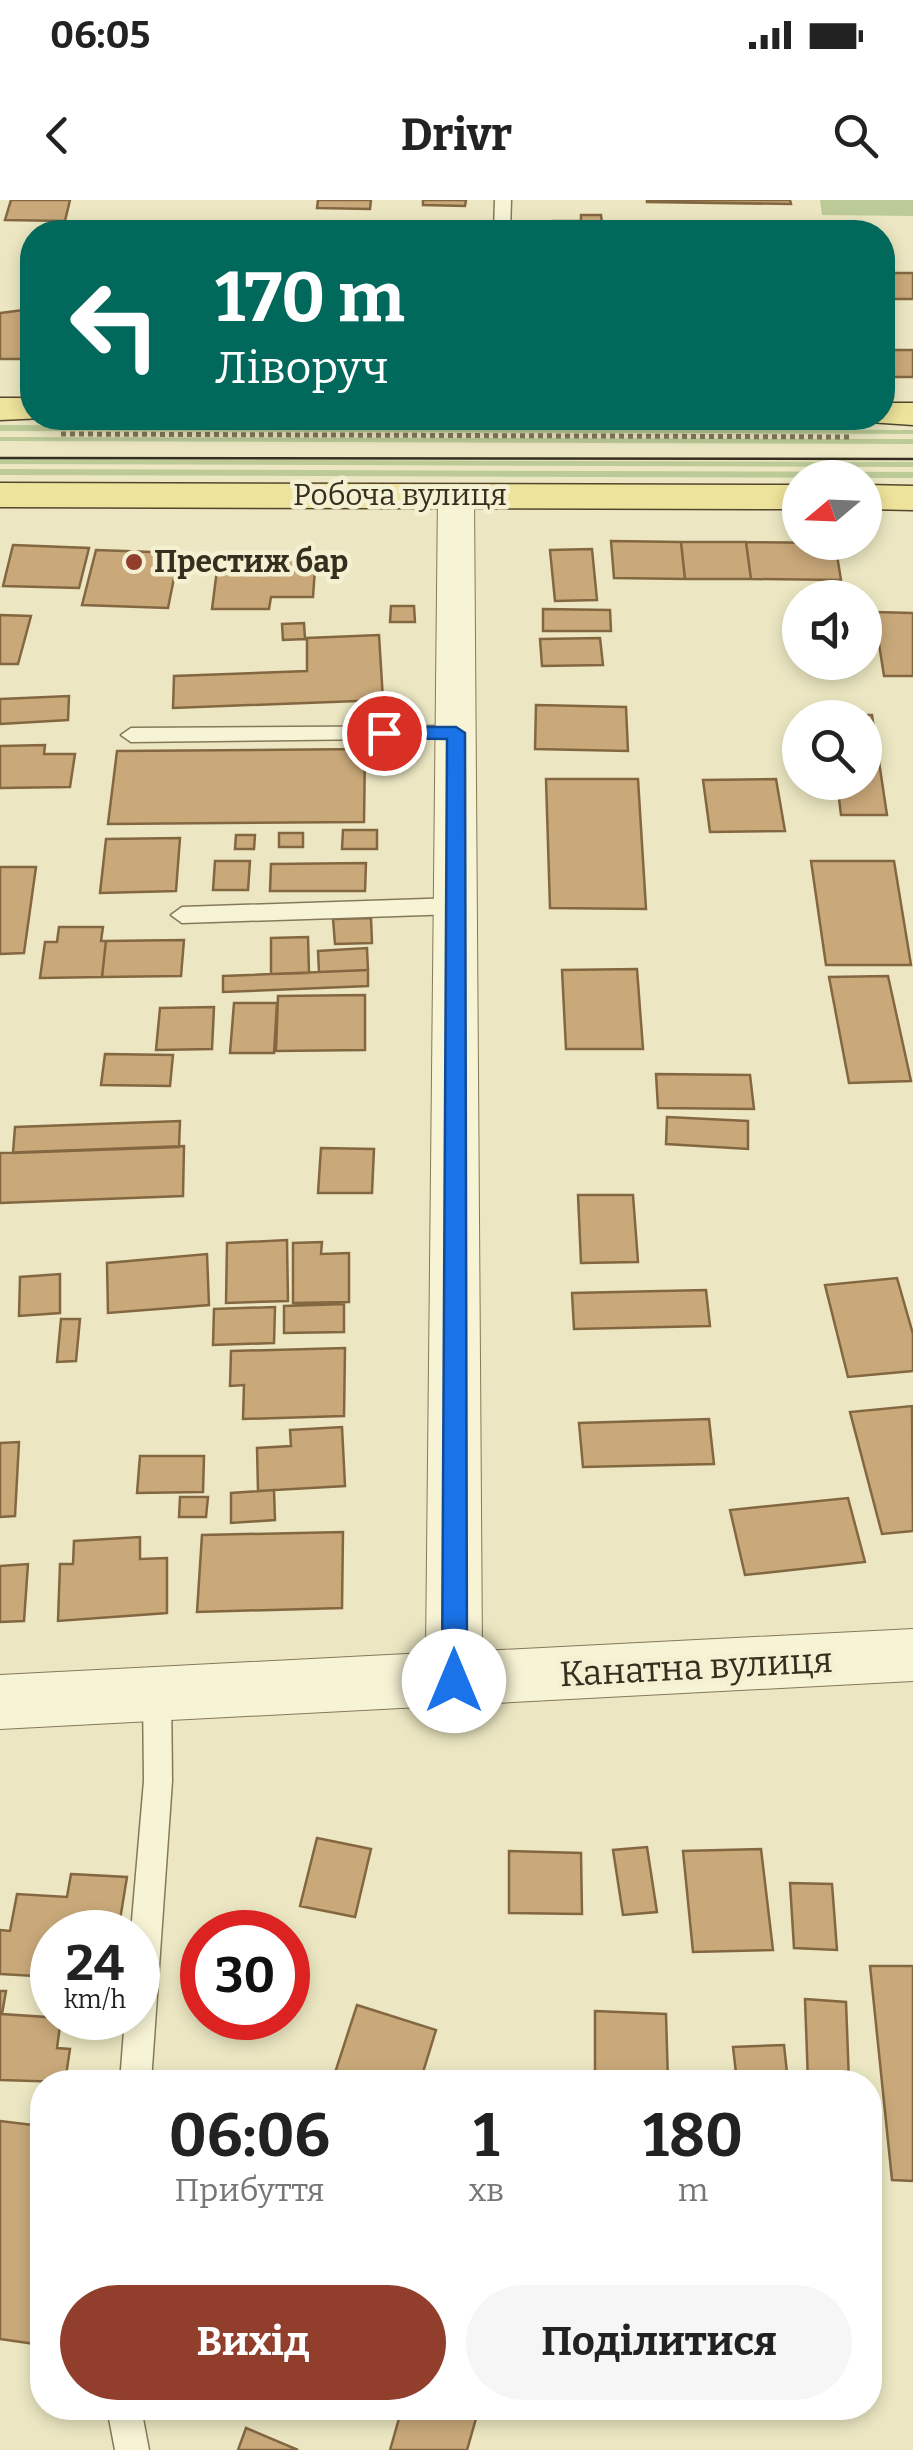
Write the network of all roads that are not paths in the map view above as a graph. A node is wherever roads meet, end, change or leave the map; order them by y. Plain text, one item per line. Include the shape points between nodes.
1 (0, 495) edge
2 (456, 495) junction
3 (782, 497) edge
4 (882, 498) edge
5 (913, 498) edge
6 (456, 733) junction
7 (131, 735) dead end
8 (456, 906) junction
9 (182, 915) dead end
10 (913, 1655) edge
11 (454, 1681) junction
12 (157, 1692) junction
13 (0, 1702) edge
14 (136, 2070) edge
15 (126, 2420) edge
16 (132, 2450) edge

1 - 2 main road, Робоча вулиця
2 - 3 main road, Робоча вулиця
2 - 6 street
4 - 5 main road
6 - 7 lane
6 - 8 street
8 - 9 lane
8 - 11 street
10 - 11 street, Канатна вулиця
11 - 12 street, Канатна вулиця
12 - 13 street, Канатна вулиця
12 - 14 lane via 158,1781
15 - 16 lane

